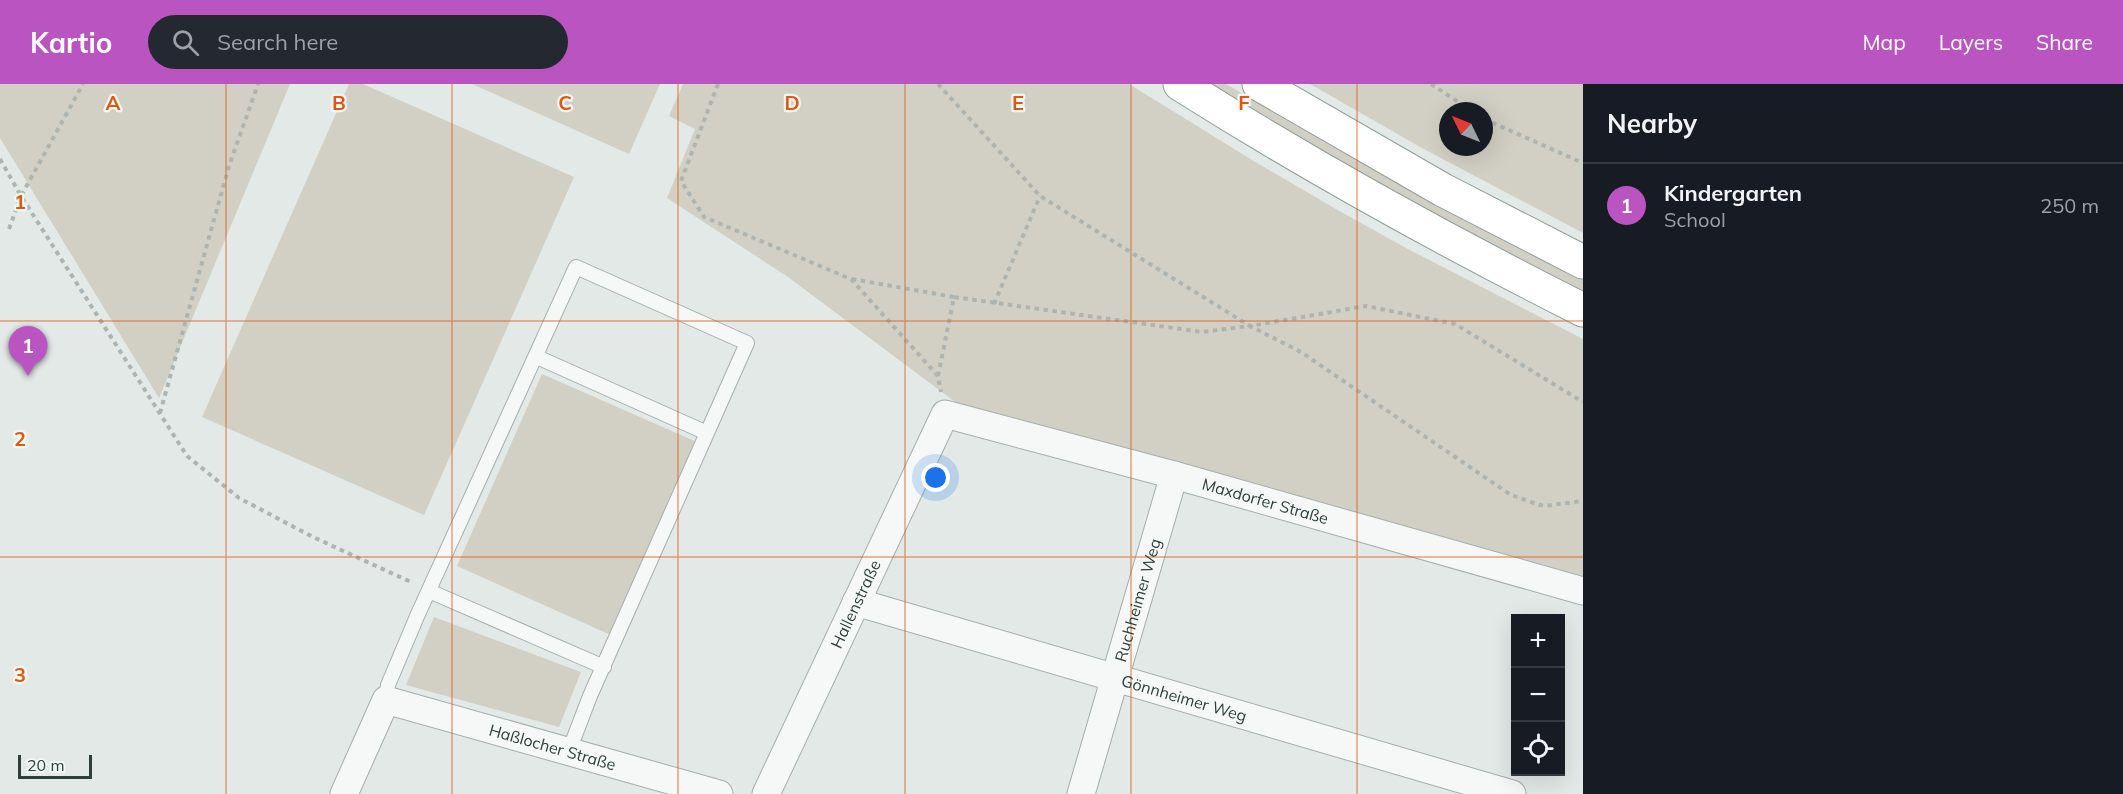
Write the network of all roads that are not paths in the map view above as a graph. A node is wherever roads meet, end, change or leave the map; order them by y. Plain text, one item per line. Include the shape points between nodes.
1 (1180, 84) edge
2 (1259, 84) edge
3 (1583, 262) edge
4 (1583, 310) edge
5 (537, 357) junction
6 (945, 414) joint
7 (707, 433) junction
8 (1174, 475) junction
9 (429, 591) junction
10 (1583, 591) edge
11 (856, 602) junction
12 (604, 667) junction
13 (1115, 678) junction
14 (386, 700) junction
15 (569, 751) junction
16 (344, 794) edge
17 (719, 794) edge
18 (766, 794) edge
19 (1081, 794) edge
20 (1512, 794) edge

1 - 4 highway via 1435,233
2 - 3 highway via 1433,185
5 - 7 lane
5 - 7 lane via 576,267 747,343
5 - 9 lane
6 - 8 street, Maxdorfer Straße
6 - 11 street, Hallenstraße
7 - 12 lane
8 - 10 street, Maxdorfer Straße
8 - 13 street, Ruchheimer Weg
9 - 12 lane
9 - 14 lane via 388,685
11 - 13 street, Gönnheimer Weg
11 - 18 street, Hallenstraße
12 - 15 lane
13 - 19 street, Ruchheimer Weg
13 - 20 street, Gönnheimer Weg
14 - 15 street, Haßlocher Straße
14 - 16 street
15 - 17 street, Haßlocher Straße

